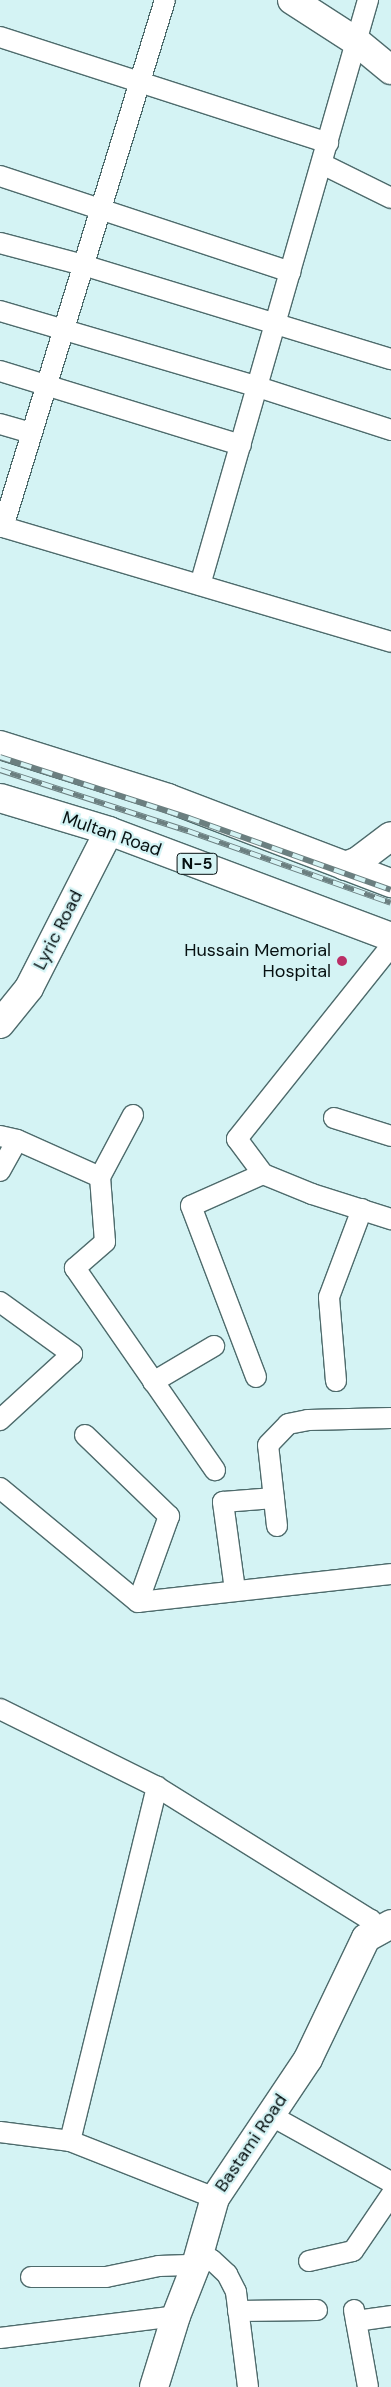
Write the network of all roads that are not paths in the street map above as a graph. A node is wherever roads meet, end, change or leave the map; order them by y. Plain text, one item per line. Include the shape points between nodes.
1 (165, 0) edge
2 (292, 0) edge
3 (368, 0) edge
4 (0, 37) edge
5 (357, 42) junction
6 (391, 70) edge
7 (141, 82) junction
8 (328, 143) junction
9 (322, 164) junction
10 (0, 176) edge
11 (391, 198) edge
12 (101, 208) junction
13 (0, 243) edge
14 (83, 266) junction
15 (291, 272) junction
16 (0, 311) edge
17 (275, 326) junction
18 (64, 331) junction
19 (391, 359) edge
20 (0, 371) edge
21 (47, 385) junction
22 (258, 387) junction
23 (0, 424) edge
24 (391, 430) edge
25 (32, 433) junction
26 (241, 445) junction
27 (2, 526) edge
28 (200, 585) junction
29 (391, 642) edge
30 (0, 745) edge
31 (0, 798) edge
32 (109, 831) junction
33 (391, 836) edge
34 (346, 866) junction
35 (391, 883) edge
36 (391, 937) edge
37 (391, 946) edge
38 (0, 1024) edge
39 (133, 1115) dead end
40 (334, 1118) dead end
41 (391, 1136) edge
42 (8, 1138) edge
43 (0, 1171) edge
44 (263, 1174) junction
45 (100, 1176) junction
46 (362, 1209) junction
47 (391, 1219) edge
48 (0, 1302) edge
49 (214, 1346) dead end
50 (256, 1377) dead end
51 (336, 1381) dead end
52 (153, 1382) junction
53 (391, 1418) edge
54 (0, 1420) edge
55 (85, 1434) dead end
56 (214, 1470) dead end
57 (0, 1488) edge
58 (274, 1498) junction
59 (277, 1526) dead end
60 (391, 1574) edge
61 (235, 1590) junction
62 (138, 1602) junction
63 (0, 1709) edge
64 (157, 1787) junction
65 (387, 1932) edge
66 (270, 2115) junction
67 (0, 2132) edge
68 (70, 2141) junction
69 (391, 2182) edge
70 (391, 2195) edge
71 (215, 2198) junction
72 (198, 2259) junction
73 (309, 2260) dead end
74 (31, 2277) dead end
75 (317, 2310) dead end
76 (238, 2311) junction
77 (176, 2316) junction
78 (391, 2316) edge
79 (0, 2338) edge
80 (154, 2387) edge
81 (248, 2387) edge
82 (368, 2387) edge

1 - 7 street
2 - 5 street
3 - 5 street
4 - 7 street
5 - 6 street
5 - 8 street
7 - 8 street
7 - 12 street
8 - 9 street
9 - 11 street
9 - 15 street
10 - 12 street
12 - 14 street
12 - 15 street
13 - 14 street
14 - 17 street
14 - 18 street
15 - 17 street
16 - 18 street
17 - 19 street
17 - 22 street
18 - 21 street
18 - 22 street
20 - 21 street
21 - 25 street
21 - 26 street
22 - 24 street
22 - 26 street
23 - 25 street
25 - 27 street
26 - 28 street
27 - 28 street
28 - 29 street
30 - 34 street via 168,798
31 - 32 street, Multan Road / N-5
32 - 36 street, Multan Road / N-5
32 - 38 street, Lyric Road via 29,988
33 - 34 street
34 - 35 street
37 - 44 street via 237,1138
39 - 45 street
40 - 41 street
42 - 43 street
42 - 45 street
44 - 46 street via 312,1194
44 - 50 street via 191,1206
45 - 52 street via 105,1242 75,1268
46 - 47 street
46 - 51 street via 329,1297
48 - 54 street via 72,1354
49 - 52 street
52 - 56 street
53 - 58 street via 308,1420 288,1424 268,1445
55 - 62 street via 170,1516
57 - 62 street
58 - 59 street
58 - 61 street via 223,1502
60 - 61 street
61 - 62 street
63 - 64 street
64 - 65 street
64 - 68 street
65 - 66 street, Bastami Road via 366,1938 308,2059
66 - 69 street
66 - 71 street, Bastami Road
67 - 68 street
68 - 71 street
70 - 73 street via 353,2250
71 - 72 street, Bastami Road
72 - 74 street via 106,2277
72 - 76 street via 212,2260 226,2274 236,2292
72 - 77 street, Bastami Road
75 - 76 street
76 - 81 street
77 - 79 street
77 - 80 street, Bastami Road
78 - 82 street via 355,2316

